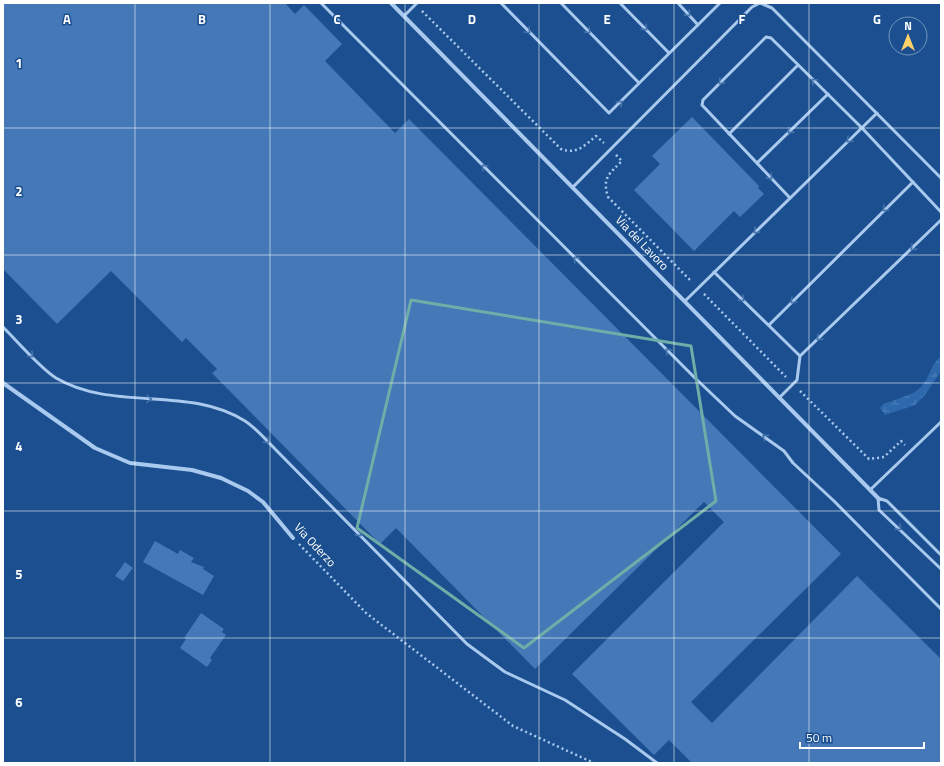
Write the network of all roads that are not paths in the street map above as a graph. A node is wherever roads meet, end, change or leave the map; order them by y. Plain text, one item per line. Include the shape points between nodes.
1 (321, 3) edge
2 (390, 3) edge
3 (501, 3) edge
4 (561, 3) edge
5 (620, 3) edge
6 (678, 3) edge
7 (720, 3) edge
8 (760, 3) edge
9 (416, 4) edge
10 (404, 16) junction
11 (698, 25) junction
12 (669, 53) junction
13 (798, 65) junction
14 (639, 83) junction
15 (828, 94) junction
16 (877, 113) junction
17 (862, 128) junction
18 (729, 134) junction
19 (757, 163) junction
20 (941, 178) edge
21 (913, 182) junction
22 (573, 187) junction
23 (790, 198) junction
24 (941, 212) edge
25 (941, 220) edge
26 (714, 272) junction
27 (685, 301) junction
28 (769, 325) junction
29 (3, 327) edge
30 (800, 356) junction
31 (3, 383) edge
32 (779, 398) junction
33 (941, 422) edge
34 (870, 490) junction
35 (878, 498) junction
36 (293, 538) road end
37 (941, 555) edge
38 (941, 569) edge
39 (941, 609) edge
40 (657, 763) edge

39 -> 1 lane via 793,463 784,451 735,416 695,378
2 - 10 street, Via del Lavoro
3 -> 14 lane via 609,113
4 -> 14 lane
5 -> 12 lane
6 -> 11 lane
7 - 11 lane
8 - 16 lane via 772,8
8 - 22 lane via 752,7
9 - 10 lane
10 - 22 street, Via del Lavoro
11 - 12 lane
12 - 14 lane
15 -> 13 lane
13 - 18 lane
13 -> 18 lane via 771,38 766,37 703,100 702,105
15 - 17 lane
15 -> 19 lane
16 - 17 lane
16 - 20 lane
17 - 21 lane
17 -> 23 lane
18 - 19 lane
19 -> 23 lane
21 - 24 lane
21 -> 28 lane
22 - 27 street, Via del Lavoro
23 -> 26 lane
25 -> 30 lane
26 - 27 lane
26 -> 28 lane
27 - 32 street, Via del Lavoro
28 - 30 lane
29 -> 40 lane via 56,377 78,387 111,396 198,403 245,421 467,644 505,672 564,700
30 - 32 lane via 798,374 793,384
31 - 36 street, Via Oderzo via 94,448 130,463 192,470 221,478 248,491 263,502
32 - 34 street, Via del Lavoro
33 - 34 lane
34 - 35 street, Via del Lavoro
35 - 37 lane via 887,501
35 -> 38 lane via 879,510

